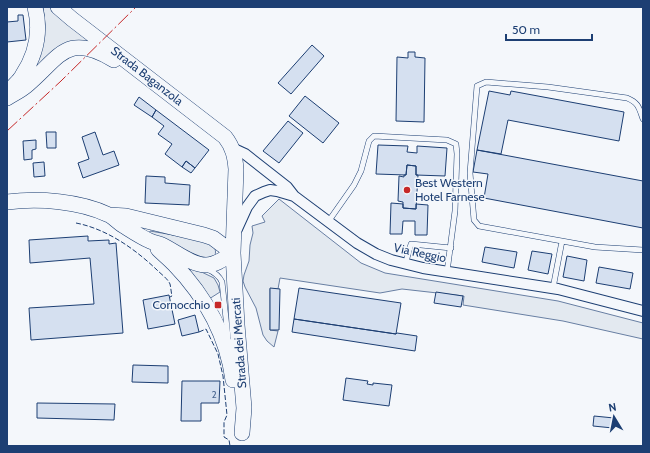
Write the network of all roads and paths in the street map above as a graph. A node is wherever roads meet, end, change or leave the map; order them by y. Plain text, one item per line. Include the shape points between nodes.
1 (35, 7) edge
2 (58, 7) edge
3 (146, 75) junction
4 (7, 96) edge
5 (643, 119) edge
6 (232, 148) junction
7 (294, 196) junction
8 (7, 202) edge
9 (108, 215) junction
10 (328, 222) junction
11 (234, 236) junction
12 (149, 240) junction
13 (562, 241) junction
14 (451, 248) junction
15 (643, 250) edge
16 (233, 253) junction
17 (192, 261) junction
18 (405, 264) junction
19 (447, 272) junction
20 (553, 288) junction
21 (643, 311) edge
22 (230, 361) junction
23 (243, 440) edge

1 - 4 street via 38,27 33,54 23,75
2 - 3 street, Strada Baganzola
3 - 4 street via 97,51 75,48 57,55 26,86
3 - 6 street, Strada Baganzola via 225,137
5 - 13 lane via 635,101 627,98 548,87 486,82 478,86 470,173 474,220 479,226
6 - 7 street, Strada Baganzola via 245,154 286,186
6 - 11 street, Strada Baganzola via 236,168
7 - 10 street, Via Reggio
7 - 11 street, Via Reggio via 274,190 259,194 247,207
8 - 9 street, Strada dei Mercati via 35,200 66,203
9 - 12 street, Strada dei Mercati
9 - 16 street, Strada dei Mercati via 126,216 204,235 213,238
10 - 14 lane via 354,185 361,171 369,141 374,136 447,140 456,144 457,154
10 - 18 street, Via Reggio via 370,251
11 - 16 street, Strada Baganzola
12 - 17 street, Strada dei Mercati
12 - 22 street, Strada dei Mercati via 179,270 201,298 218,328
13 - 15 lane via 595,247
13 - 20 lane
14 - 18 lane via 411,244
14 - 19 lane
16 - 17 street, Strada dei Mercati via 210,265
16 - 23 street, Strada dei Mercati via 244,412
17 - 22 lane via 215,273 221,280
18 - 19 street, Via Reggio
19 - 20 street, Via Reggio
20 - 21 street, Via Reggio
22 - 23 street, Strada dei Mercati

